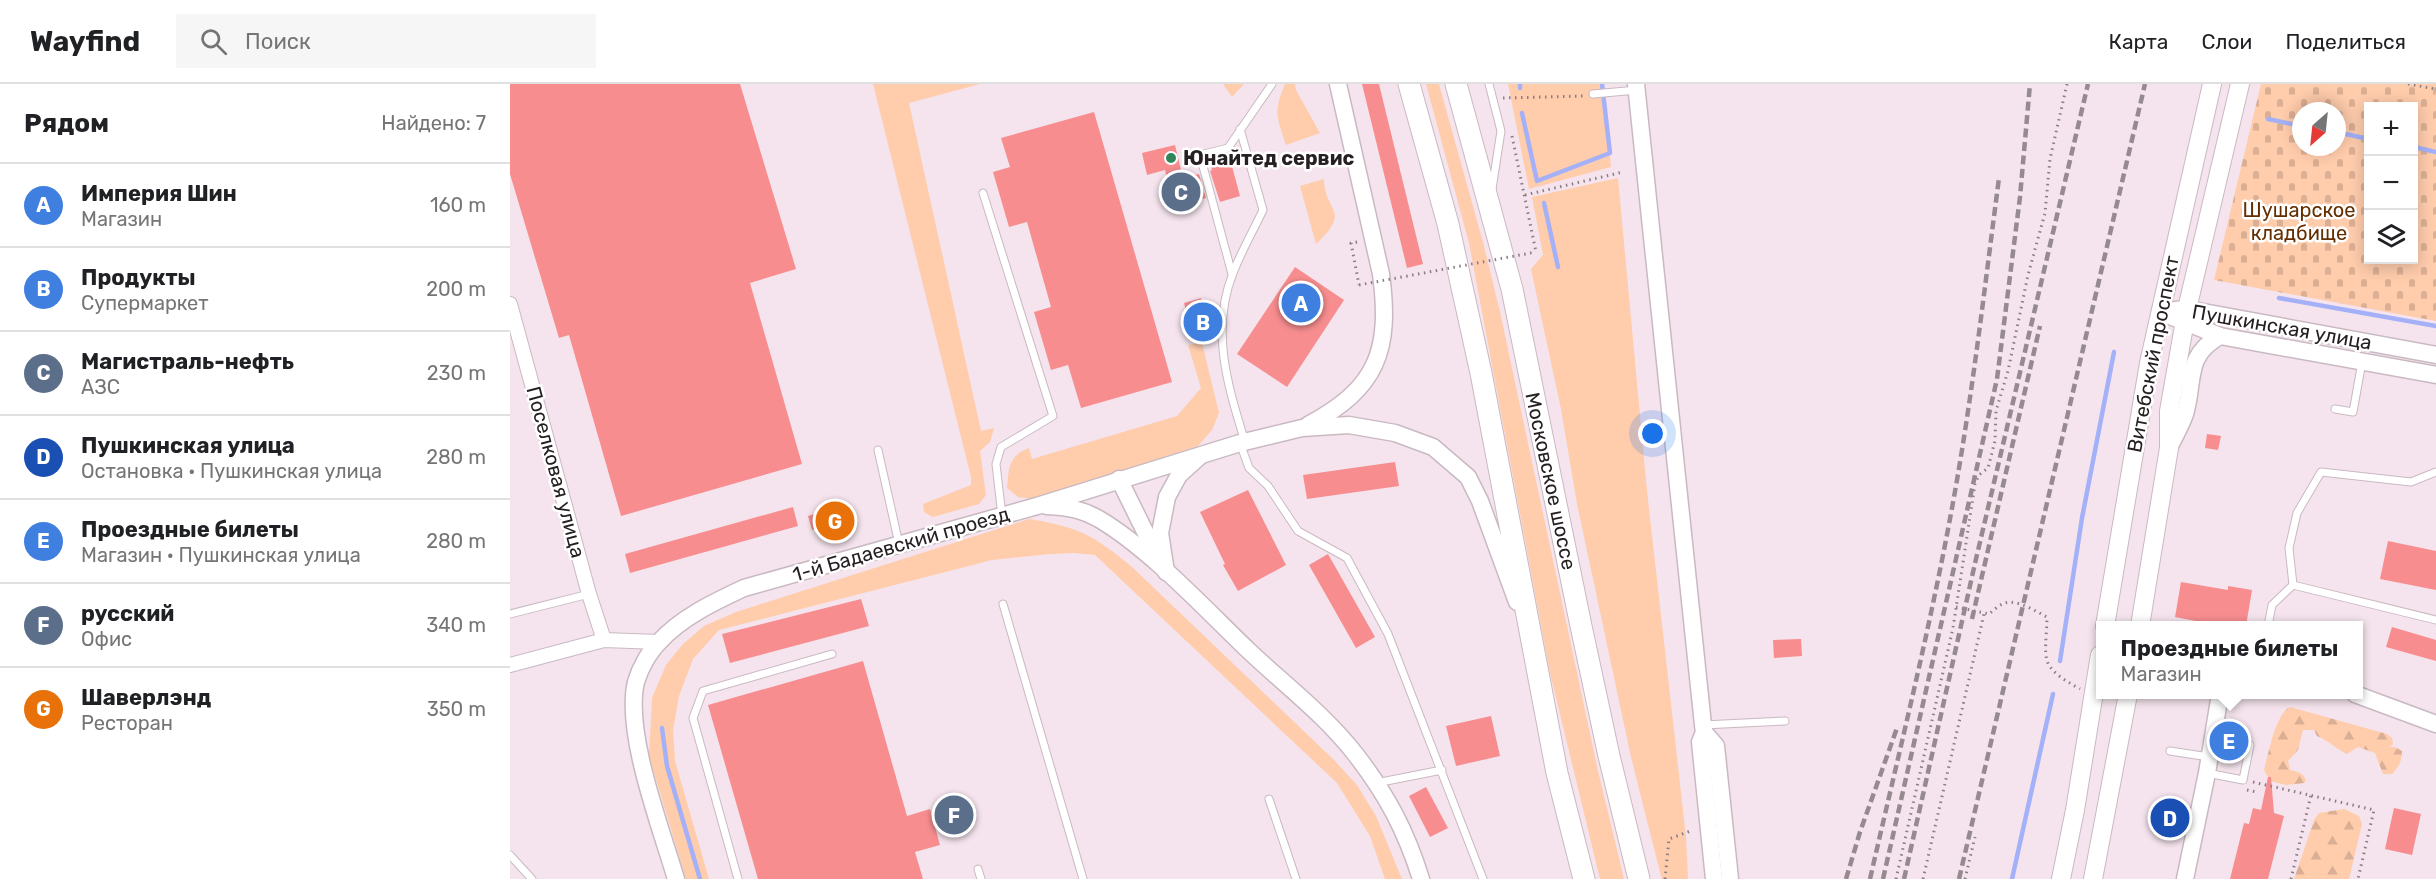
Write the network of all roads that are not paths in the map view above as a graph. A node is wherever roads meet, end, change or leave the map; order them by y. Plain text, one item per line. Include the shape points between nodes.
1 (1272, 84) edge
2 (1338, 84) edge
3 (1409, 84) edge
4 (1456, 84) edge
5 (1489, 84) edge
6 (2212, 84) edge
7 (2240, 84) edge
8 (1636, 87) edge
9 (1593, 94) road end
10 (1239, 129) junction
11 (983, 193) dead end
12 (1490, 203) junction
13 (1232, 274) junction
14 (510, 304) edge
15 (2160, 312) junction
16 (2186, 316) junction
17 (2220, 336) junction
18 (2436, 355) edge
19 (2362, 362) junction
20 (2436, 375) edge
21 (2335, 409) dead end
22 (1302, 428) junction
23 (1243, 442) junction
24 (2169, 448) junction
25 (878, 450) dead end
26 (1201, 454) junction
27 (2436, 472) edge
28 (1119, 479) junction
29 (1037, 506) junction
30 (1002, 516) junction
31 (899, 544) junction
32 (1166, 572) junction
33 (2293, 585) junction
34 (589, 594) junction
35 (1003, 604) dead end
36 (510, 614) edge
37 (2436, 620) edge
38 (2106, 621) edge
39 (2141, 621) edge
40 (2269, 621) edge
41 (1530, 636) junction
42 (604, 640) junction
43 (659, 642) junction
44 (832, 654) dead end
45 (510, 665) edge
46 (2096, 680) edge
47 (2363, 697) edge
48 (2127, 699) edge
49 (2219, 699) edge
50 (1785, 721) dead end
51 (2436, 724) edge
52 (1704, 728) junction
53 (2250, 745) dead end
54 (2170, 751) dead end
55 (2208, 765) junction
56 (1442, 770) junction
57 (1376, 783) junction
58 (1269, 799) dead end
59 (510, 855) edge
60 (978, 869) dead end
61 (532, 879) edge
62 (675, 879) edge
63 (738, 879) edge
64 (981, 879) edge
65 (1083, 879) edge
66 (1296, 879) edge
67 (1421, 879) edge
68 (1483, 879) edge
69 (1584, 879) edge
70 (1639, 879) edge
71 (1714, 879) edge
72 (1730, 879) edge
73 (2061, 879) edge
74 (2093, 879) edge
75 (2184, 879) edge

1 - 10 lane
2 - 22 street via 1381,274 1384,322 1377,362 1368,378 1347,401
3 - 41 highway via 1448,224 1481,373
4 - 12 highway, Московское шоссе
5 - 12 lane via 1501,131
6 - 15 main road, Витебский проспект
7 - 16 main road, Витебский проспект
8 - 9 lane
8 - 52 street
10 - 13 lane via 1263,210
10 - 13 lane via 1228,148 1200,155
11 - 30 lane via 1053,416 1001,447 996,464
12 - 70 highway, Московское шоссе
13 - 23 lane via 1221,322 1222,351
14 - 34 street, Поселковая улица
15 - 16 street, Пушкинская улица
15 - 38 main road, Витебский проспект
16 - 17 street, Пушкинская улица
16 - 18 street, Пушкинская улица
16 - 24 main road, Витебский проспект via 2169,411
17 - 19 street, Пушкинская улица
17 - 24 street via 2203,347 2195,361 2185,415
19 - 20 street, Пушкинская улица
19 - 21 lane via 2353,412
22 - 23 street, 1-й Бадаевский проезд
22 - 41 street via 1349,425 1395,433 1433,447 1451,461 1473,485
23 - 26 street, 1-й Бадаевский проезд
23 - 56 lane via 1249,468 1268,486 1298,531 1347,558 1388,634
24 - 39 main road, Витебский проспект
25 - 31 lane
26 - 28 street, 1-й Бадаевский проезд
26 - 32 street via 1179,475 1167,497 1160,533
27 - 33 lane via 2411,482 2321,472 2297,513 2289,548
28 - 29 street, 1-й Бадаевский проезд
28 - 32 street
29 - 30 street, 1-й Бадаевский проезд
29 - 32 street via 1074,508 1099,520
30 - 31 street, 1-й Бадаевский проезд
31 - 43 street, 1-й Бадаевский проезд via 744,588 702,608
32 - 57 street via 1324,719
33 - 37 lane
33 - 40 lane via 2272,605
34 - 36 lane
34 - 42 street, Поселковая улица
35 - 65 lane
41 - 69 highway via 1557,773
42 - 43 street
42 - 45 street
43 - 62 street via 637,681 633,711 639,753
44 - 63 lane via 703,691 693,718
46 - 73 main road
47 - 51 street
48 - 74 main road
49 - 55 street
50 - 52 lane
52 - 71 street via 1700,742
52 - 72 street via 1716,746
53 - 55 lane via 2243,780
54 - 55 lane
55 - 75 street
56 - 57 lane
56 - 68 lane
57 - 67 street via 1395,811
58 - 66 lane
59 - 61 lane
60 - 64 lane

